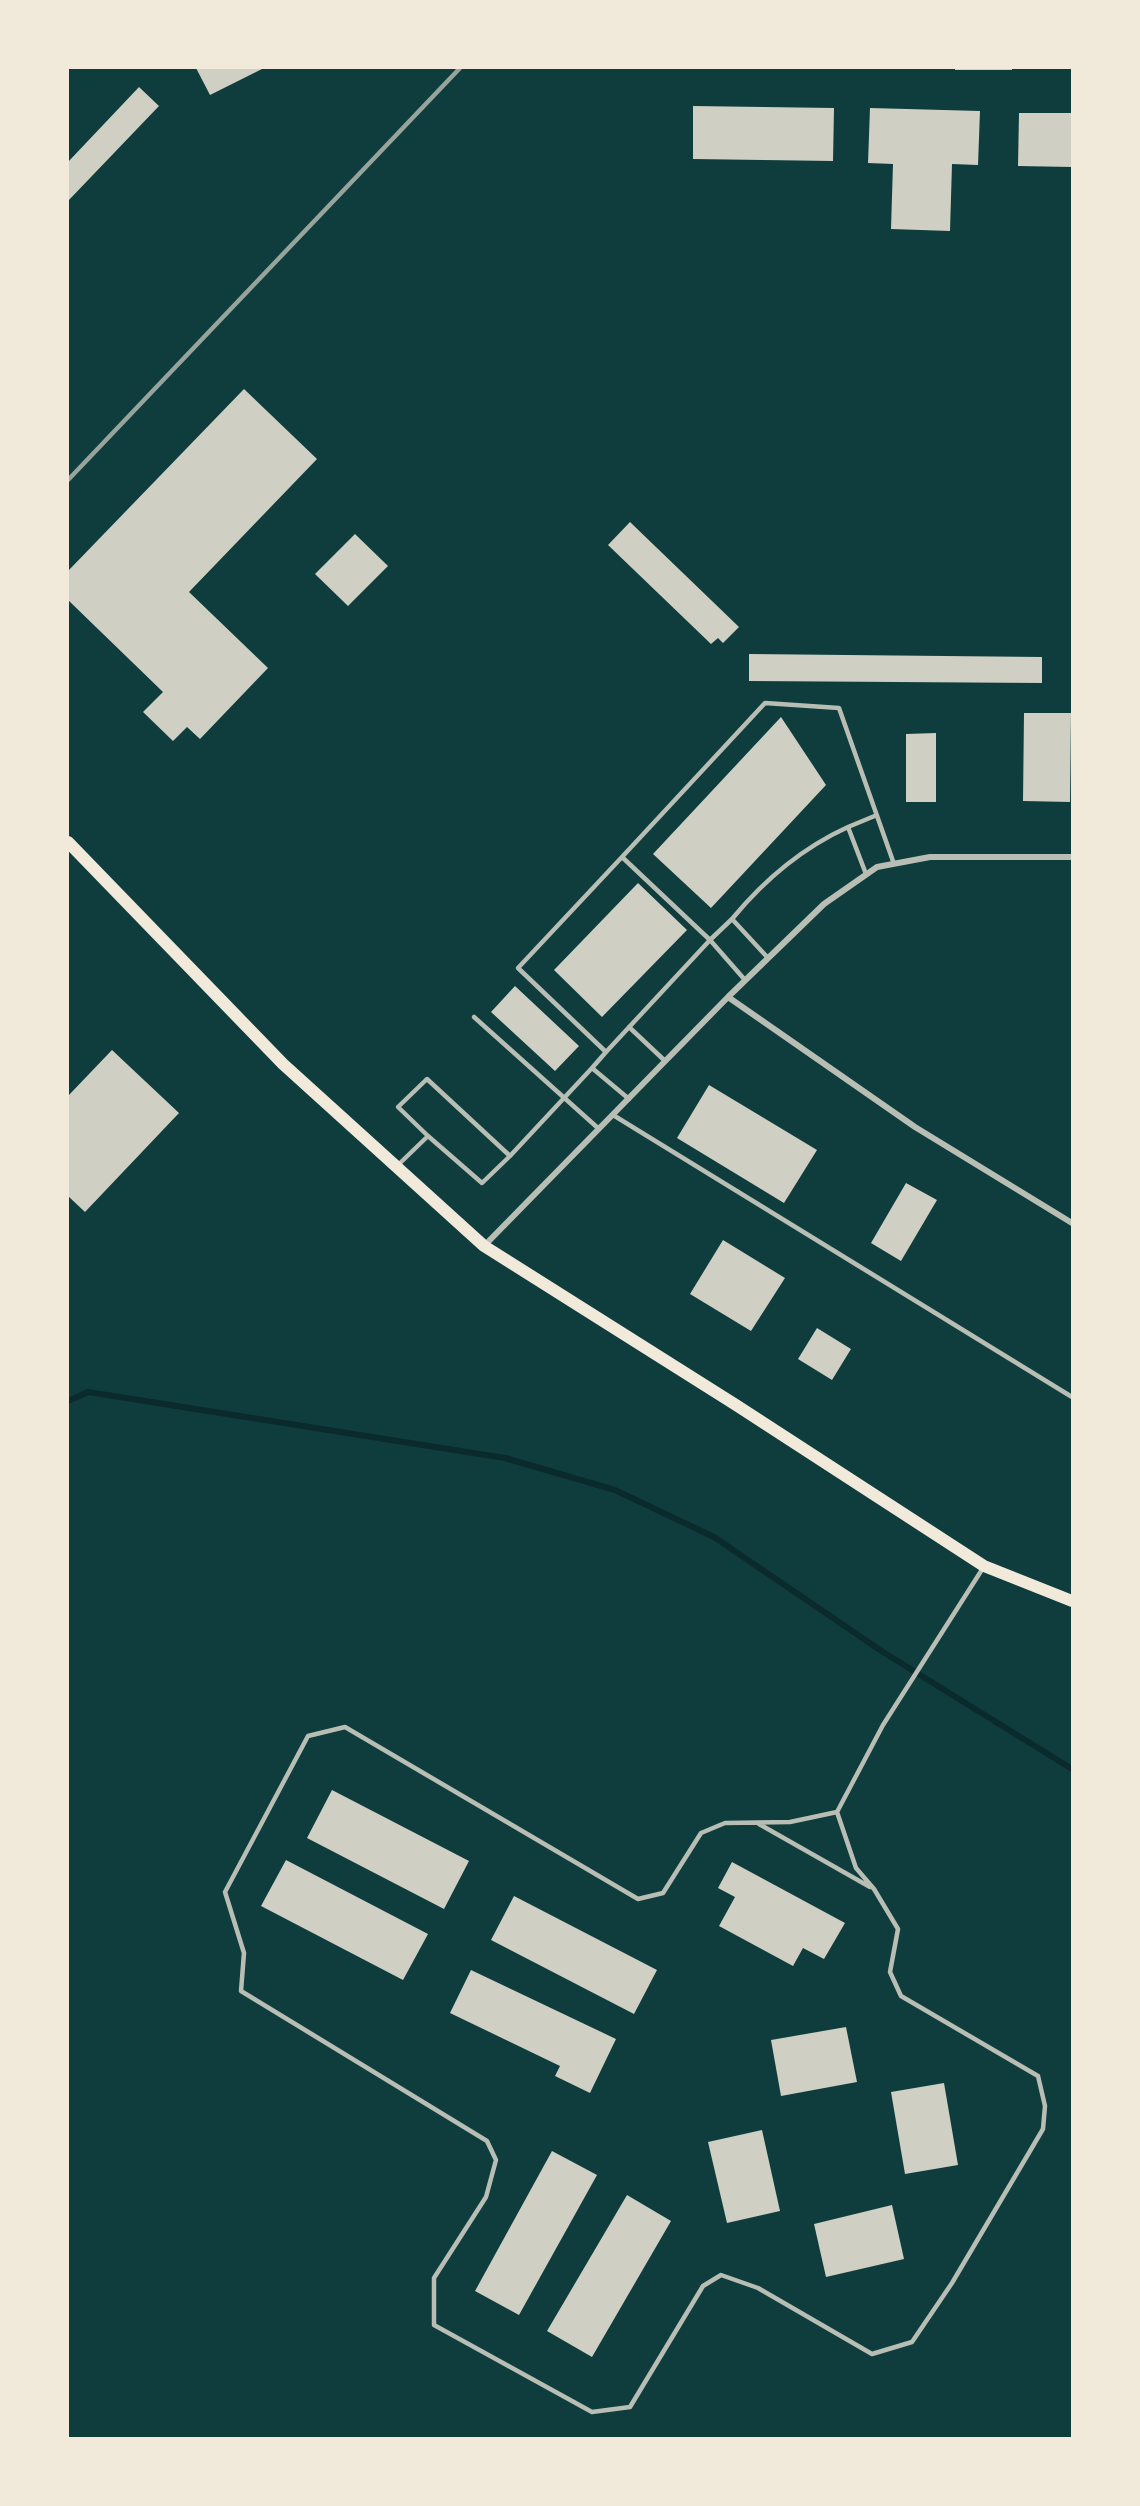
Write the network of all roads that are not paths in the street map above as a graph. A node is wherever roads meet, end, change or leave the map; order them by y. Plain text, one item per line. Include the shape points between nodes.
1 (877, 815) junction
2 (848, 827) junction
3 (68, 842) edge
4 (622, 857) junction
5 (1072, 858) edge
6 (894, 864) junction
7 (866, 874) junction
8 (732, 919) junction
9 (710, 940) junction
10 (768, 958) junction
11 (745, 980) junction
12 (728, 997) junction
13 (474, 1017) dead end
14 (629, 1027) junction
15 (606, 1052) junction
16 (664, 1060) junction
17 (592, 1068) junction
18 (629, 1099) junction
19 (563, 1100) junction
20 (613, 1114) junction
21 (599, 1129) junction
22 (428, 1136) junction
23 (510, 1155) junction
24 (396, 1167) junction
25 (1072, 1222) edge
26 (484, 1246) junction
27 (1072, 1397) edge
28 (984, 1566) junction
29 (1072, 1601) edge
30 (837, 1812) junction
31 (757, 1823) junction
32 (874, 1889) junction

1 - 2 lane
1 - 4 lane via 839,708 765,703
1 - 6 lane
2 - 7 lane
2 - 8 lane via 824,838 783,867 754,891
3 - 24 main road via 283,1064
4 - 9 lane
4 - 15 lane via 518,968
5 - 6 street via 930,857
6 - 7 street
7 - 10 street via 824,904
8 - 9 lane
8 - 10 lane
9 - 11 lane
9 - 14 lane
10 - 11 street
11 - 12 street
12 - 16 street
12 - 25 street via 915,1127
13 - 19 lane
14 - 15 lane
14 - 16 lane
15 - 17 lane
16 - 18 street
17 - 18 lane
17 - 19 lane
18 - 20 street
19 - 21 lane
19 - 23 lane
20 - 21 street
20 - 27 lane
21 - 26 street
22 - 23 lane via 482,1184
22 - 23 lane via 398,1107 427,1079
22 - 24 lane
24 - 26 main road
26 - 28 main road
28 - 29 main road
28 - 30 lane via 883,1725
30 - 31 lane via 790,1822
30 - 32 lane via 855,1868
31 - 32 lane
31 - 32 lane via 725,1823 701,1833 663,1893 638,1899 345,1727 308,1736 225,1892 244,1953 241,1991 487,2141 496,2160 486,2197 434,2278 434,2325 592,2412 630,2407 703,2286 721,2275 758,2288 872,2354 912,2342 952,2283 1043,2129 1045,2106 1038,2076 901,1996 890,1972 898,1929

